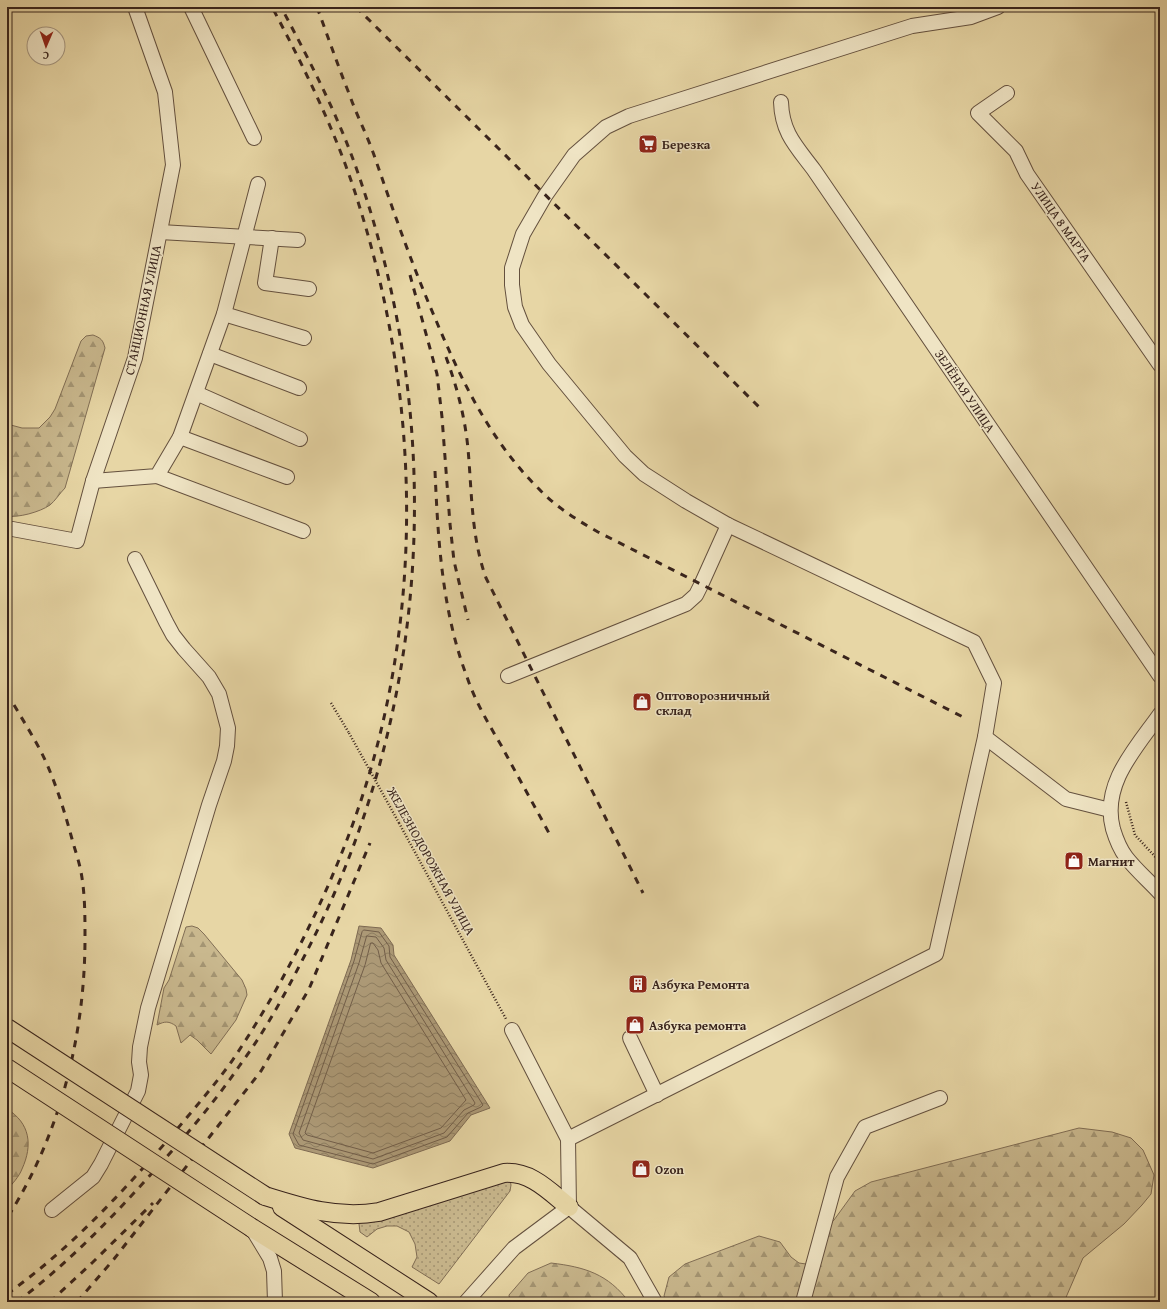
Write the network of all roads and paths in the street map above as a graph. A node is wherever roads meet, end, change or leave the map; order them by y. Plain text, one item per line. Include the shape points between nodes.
1 (135, 7) edge
2 (191, 7) edge
3 (998, 7) edge
4 (1007, 93) dead end
5 (781, 102) dead end
6 (254, 138) dead end
7 (258, 184) dead end
8 (160, 232) junction
9 (244, 237) junction
10 (272, 238) junction
11 (298, 240) dead end
12 (309, 289) dead end
13 (224, 314) junction
14 (304, 338) dead end
15 (210, 354) junction
16 (1160, 365) edge
17 (299, 388) dead end
18 (196, 394) junction
19 (180, 437) junction
20 (300, 439) dead end
21 (157, 476) junction
22 (287, 477) dead end
23 (93, 481) junction
24 (728, 525) junction
25 (7, 528) edge
26 (303, 532) dead end
27 (135, 559) dead end
28 (508, 676) dead end
29 (1160, 676) edge
30 (331, 703) dead end
31 (1160, 714) edge
32 (984, 736) junction
33 (1125, 799) dead end
34 (1110, 810) junction
35 (1160, 862) edge
36 (1160, 893) edge
37 (7, 1028) edge
38 (512, 1030) joint
39 (630, 1038) dead end
40 (7, 1068) edge
41 (657, 1095) junction
42 (940, 1098) dead end
43 (568, 1139) junction
44 (265, 1196) junction
45 (569, 1207) junction
46 (52, 1210) dead end
47 (252, 1228) junction
48 (364, 1298) edge
49 (275, 1302) edge
50 (429, 1302) edge
51 (466, 1302) edge
52 (656, 1302) edge
53 (803, 1302) edge

1 - 8 street, СТАНЦИОННАЯ УЛИЦА via 166,92 173,165
2 - 6 street
3 - 24 street via 971,17 912,26 629,116 606,128 574,155 545,196 523,234 512,268 515,307 522,325 549,364 625,456 644,474
4 - 16 street, УЛИЦА 8 МАРТА via 978,113 1016,151 1027,174
5 - 29 street, ЗЕЛЁНАЯ УЛИЦА via 786,131
7 - 9 street
8 - 9 street
8 - 23 street, СТАНЦИОННАЯ УЛИЦА via 135,358
9 - 10 street
9 - 13 street
10 - 11 street
10 - 12 street via 265,283
13 - 14 street
13 - 15 street
15 - 17 street
15 - 18 street
18 - 19 street
18 - 20 street
19 - 21 street
19 - 22 street
21 - 23 street
21 - 26 street
23 - 25 street, СТАНЦИОННАЯ УЛИЦА via 77,541
24 - 28 street via 692,600
24 - 32 street via 974,642 994,683
27 - 46 street via 166,622 184,649 209,677 219,694 228,728 227,746 148,1008 140,1047 141,1075 138,1091 93,1177
30 - 38 path, ЖЕЛЕЗНОДОРОЖНАЯ УЛИЦА, bridge
31 - 34 street via 1120,771
32 - 34 street via 1066,799
32 - 41 street via 936,954
33 - 35 path via 1135,835
34 - 36 street via 1114,834 1125,856
37 - 44 main road, bridge
38 - 43 street
39 - 41 street
40 - 47 main road, bridge
41 - 43 street
42 - 53 street via 866,1127 837,1177
43 - 45 street
44 - 45 main road via 321,1212 365,1214 512,1172 521,1173 535,1180
44 - 50 main road
45 - 51 street via 514,1248
45 - 52 street via 630,1258
47 - 48 main road
47 - 49 street via 270,1258 274,1271

